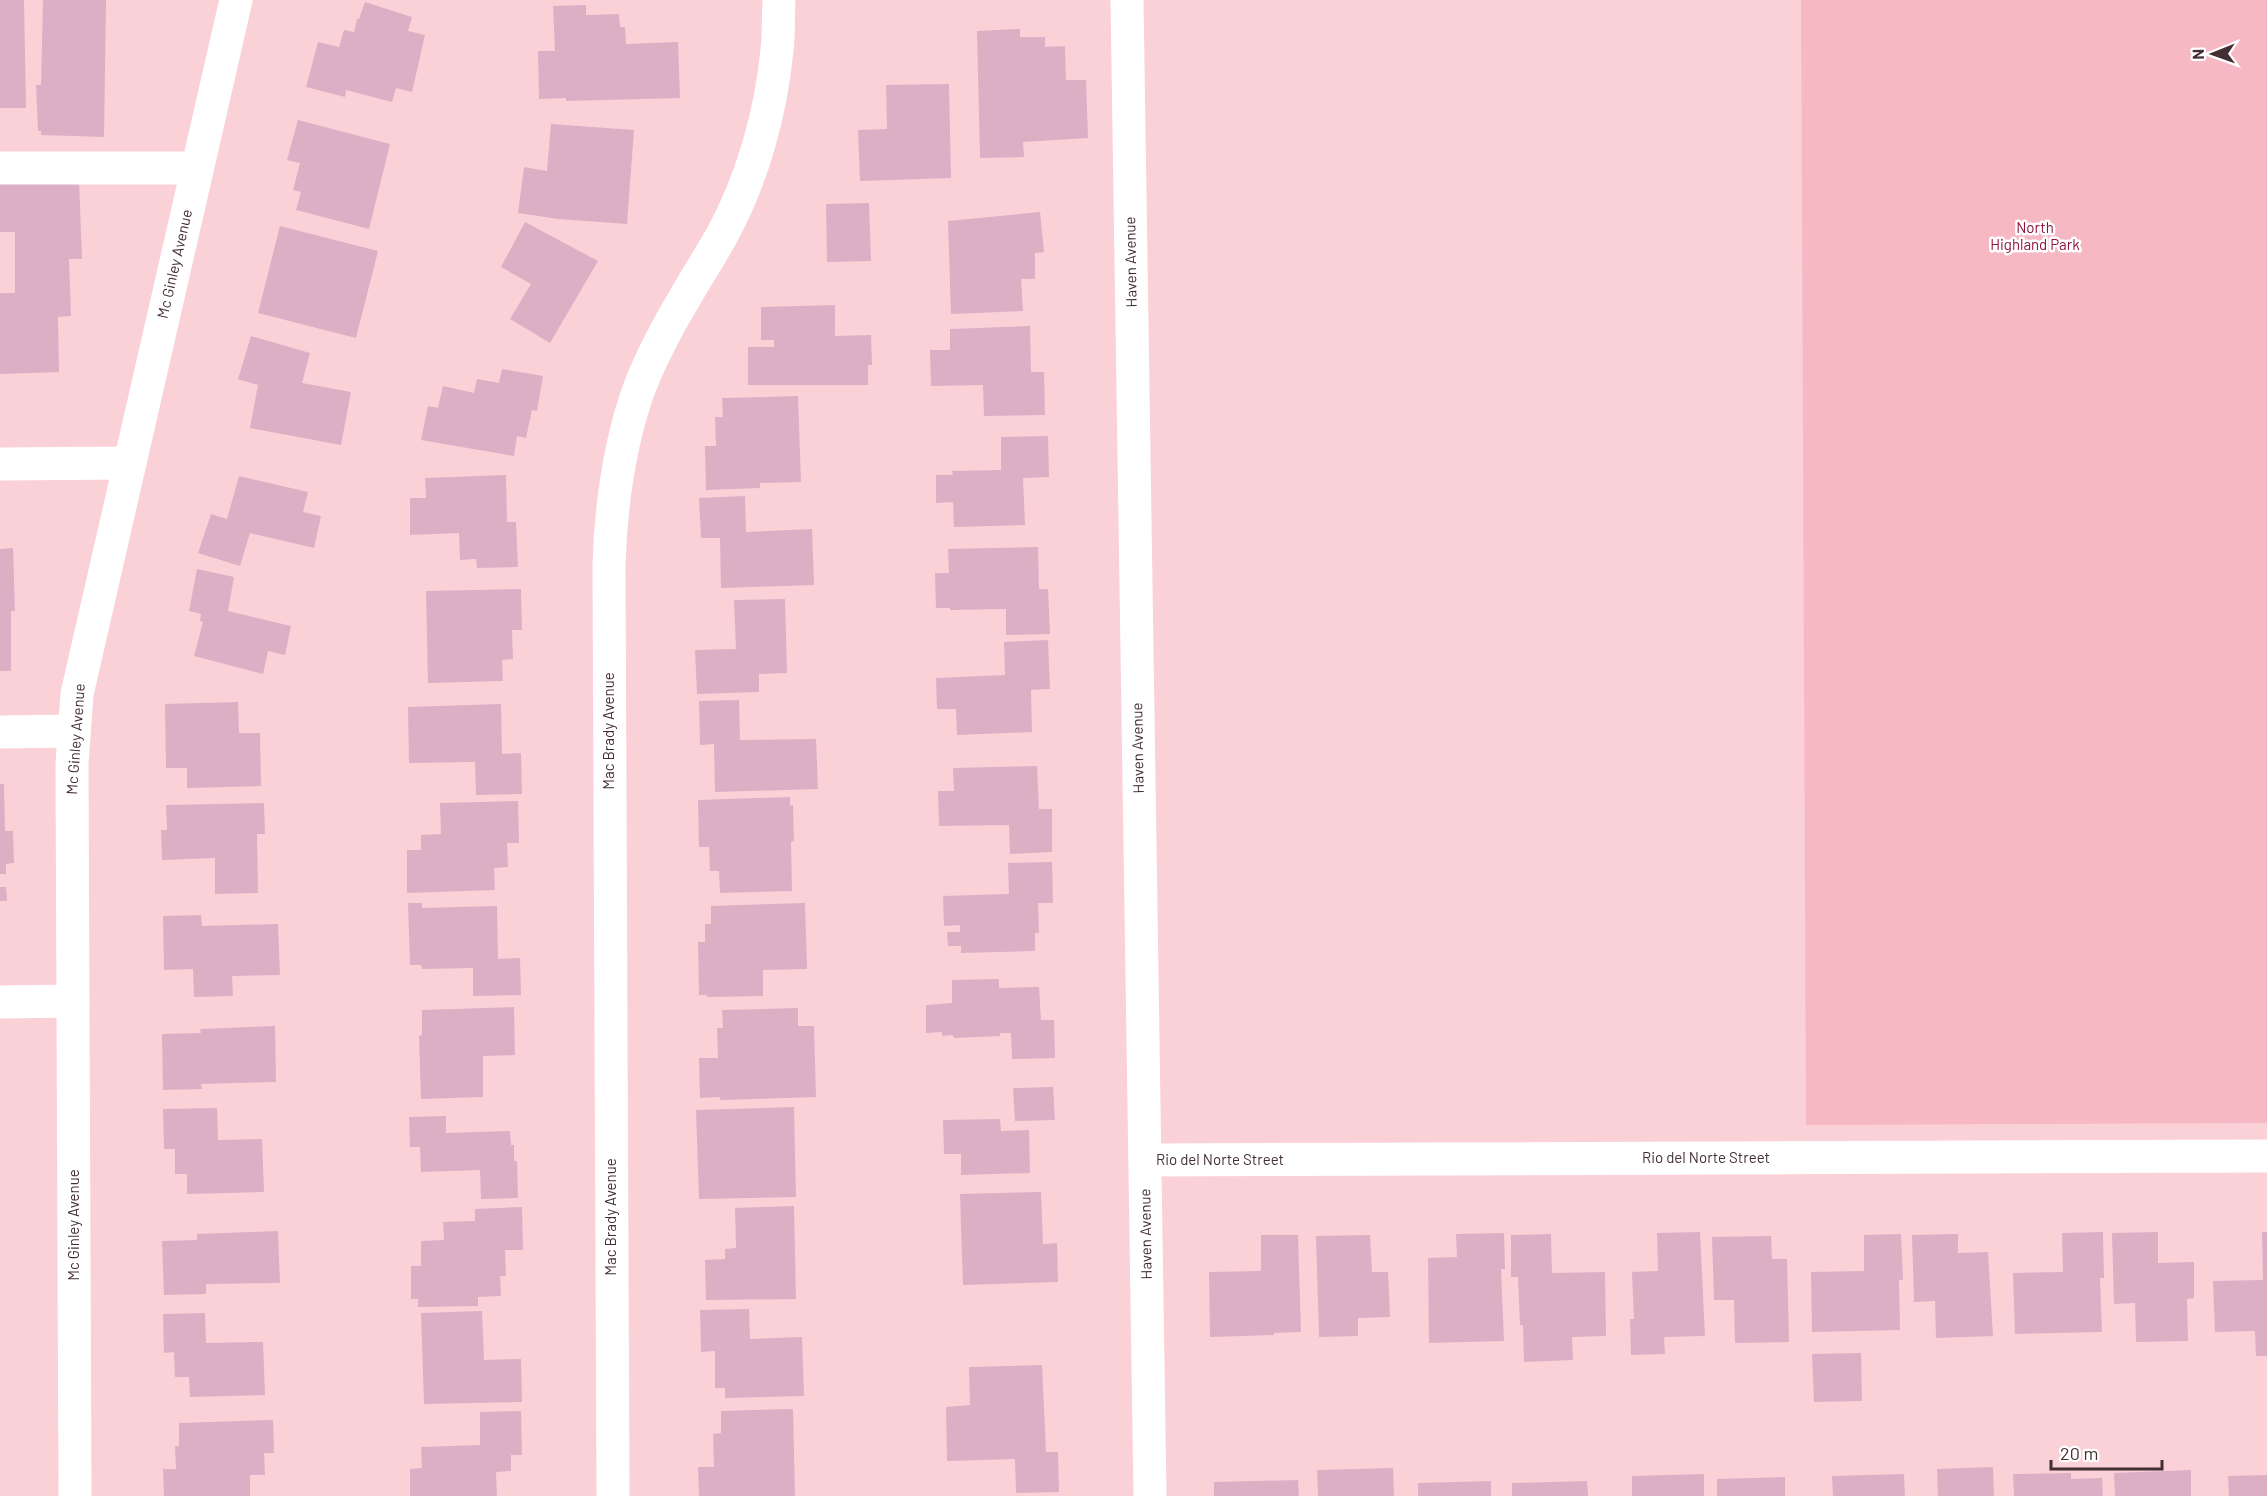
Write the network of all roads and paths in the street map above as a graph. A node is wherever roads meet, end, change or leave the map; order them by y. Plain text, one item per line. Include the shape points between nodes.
1 (236, 0) edge
2 (779, 0) edge
3 (1127, 0) edge
4 (0, 168) edge
5 (197, 168) junction
6 (129, 463) junction
7 (0, 464) edge
8 (74, 731) junction
9 (0, 732) edge
10 (73, 1001) junction
11 (0, 1002) edge
12 (2267, 1156) edge
13 (1144, 1160) junction
14 (75, 1496) edge
15 (613, 1496) edge
16 (1150, 1496) edge

1 - 5 street, Mc Ginley Avenue
2 - 15 street, Mac Brady Avenue via 778,49 768,110 747,178 722,234 663,333 639,390 622,450 610,519
3 - 13 street, Haven Avenue
4 - 5 street
5 - 6 street, Mc Ginley Avenue
6 - 7 street
6 - 8 street, Mc Ginley Avenue via 77,694
8 - 9 street
8 - 10 street, Mc Ginley Avenue
10 - 11 street
10 - 14 street, Mc Ginley Avenue
12 - 13 street, Rio del Norte Street
13 - 16 street, Haven Avenue

